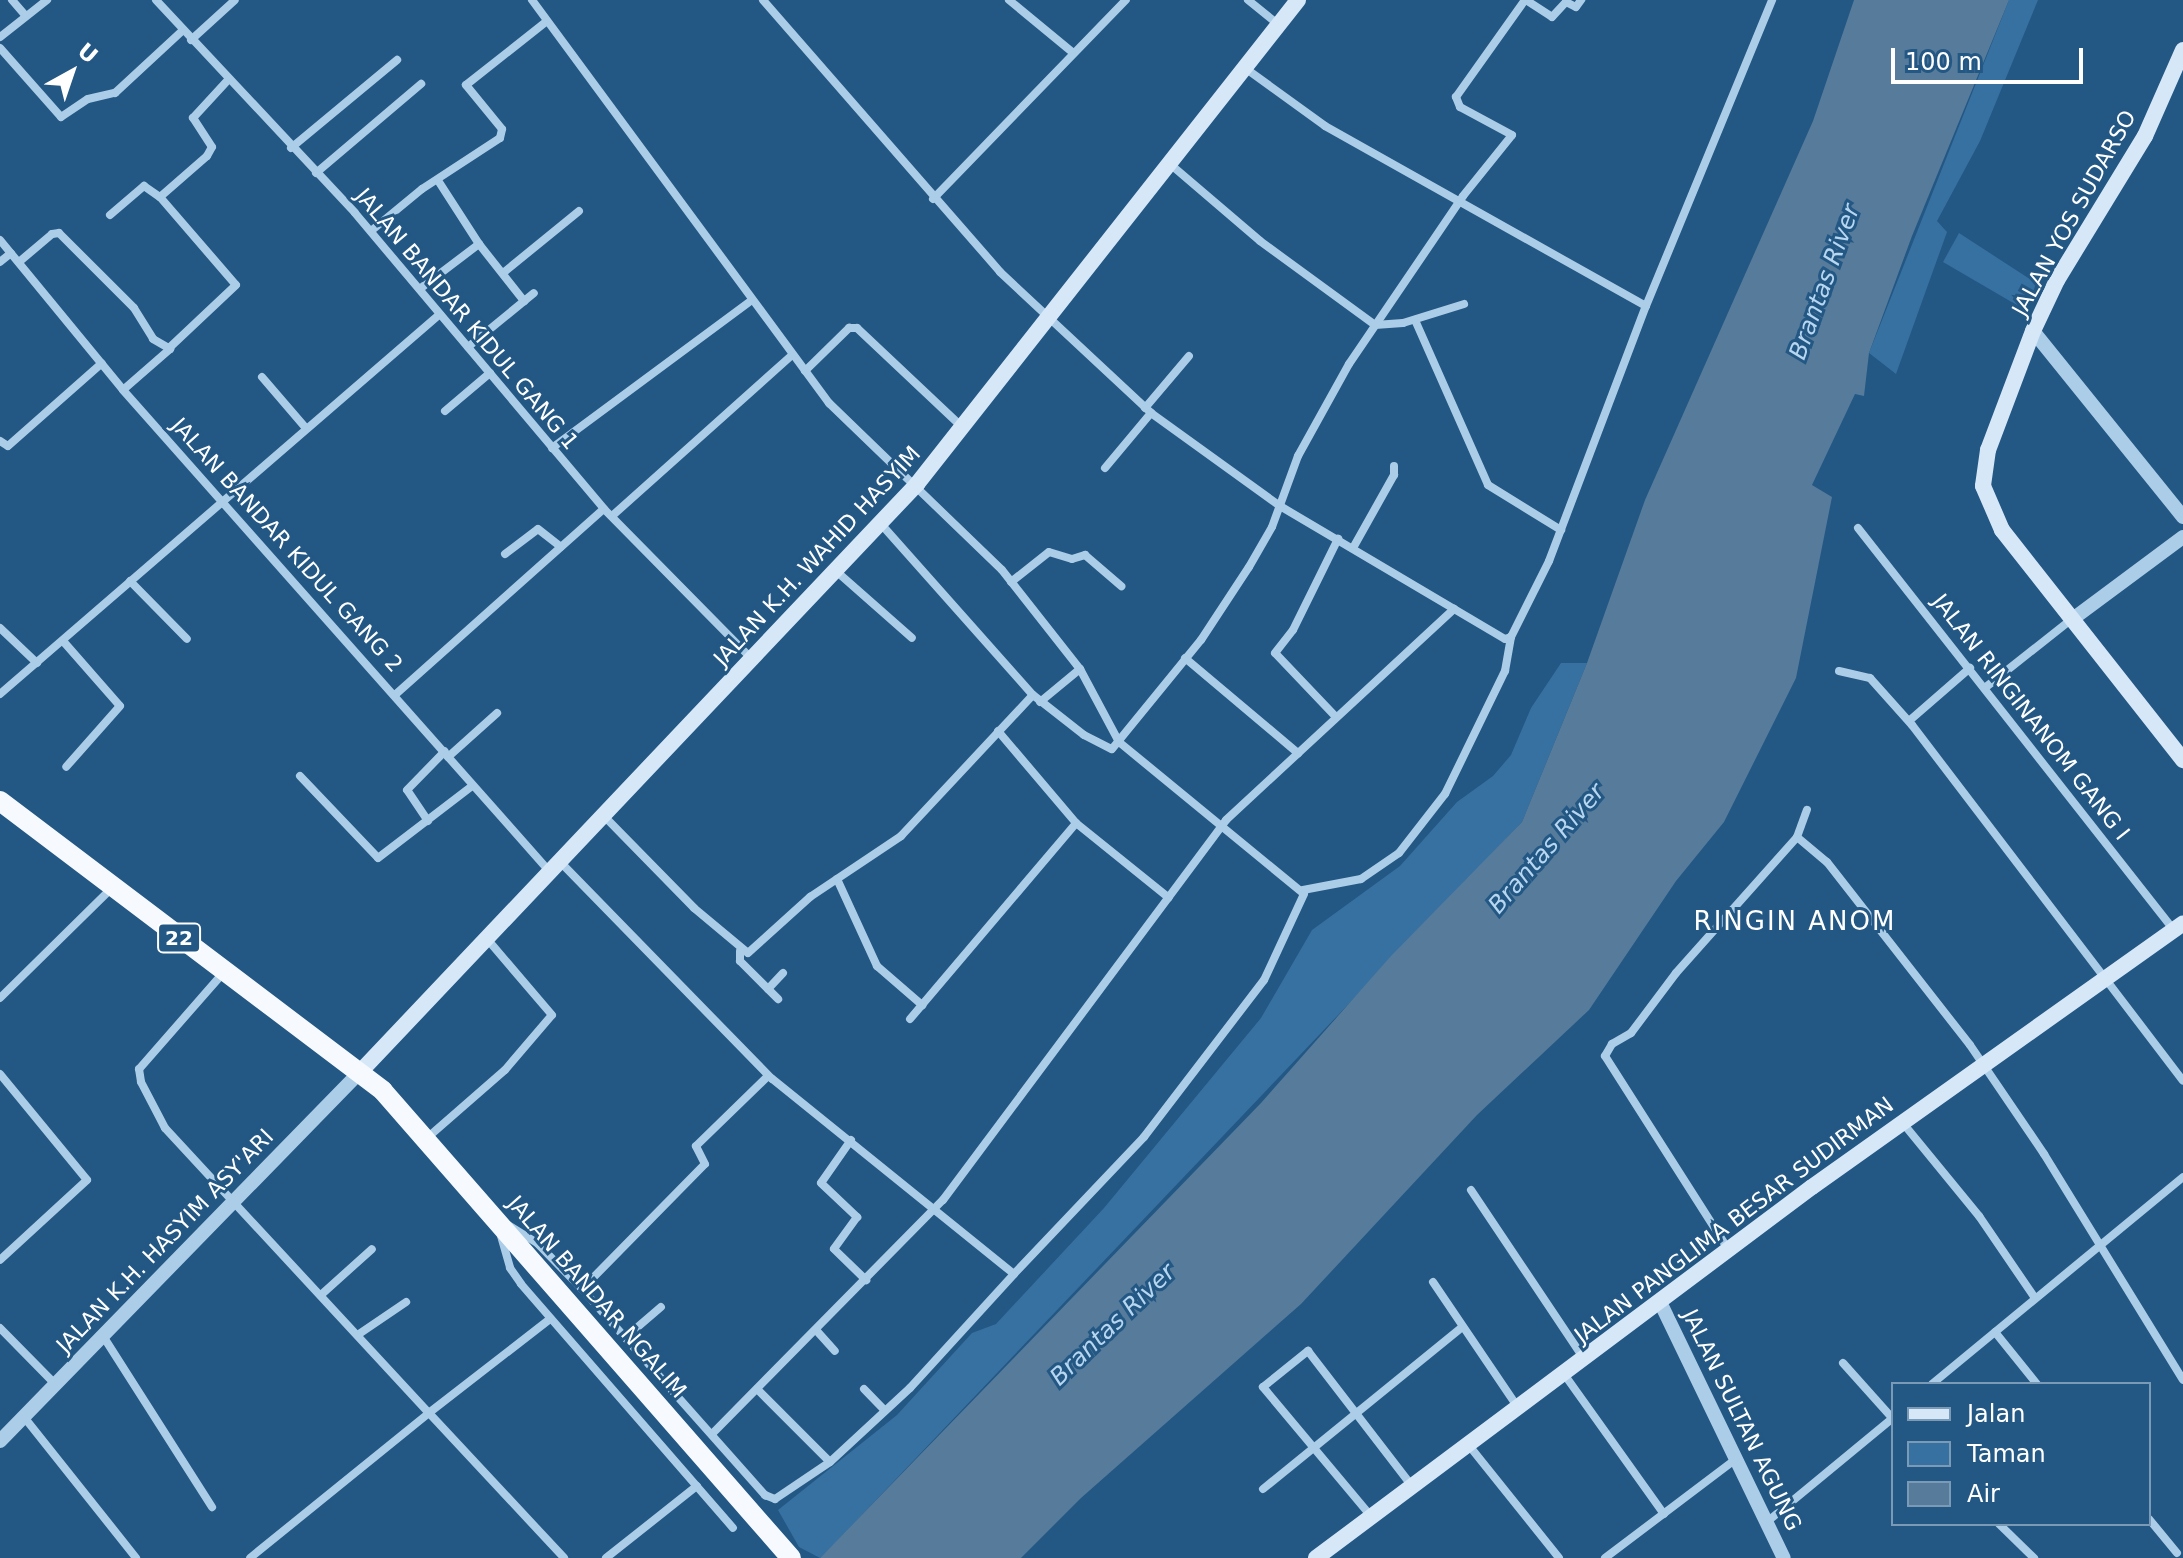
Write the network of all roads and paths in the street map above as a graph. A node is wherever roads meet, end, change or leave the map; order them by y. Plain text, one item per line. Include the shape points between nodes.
1 (12, 0) edge
2 (47, 0) edge
3 (156, 0) edge
4 (235, 0) edge
5 (532, 0) edge
6 (763, 0) edge
7 (1009, 0) edge
8 (1126, 0) edge
9 (1248, 0) edge
10 (1298, 0) edge
11 (1526, 0) edge
12 (1581, 0) edge
13 (1772, 0) edge
14 (26, 16) junction
15 (547, 21) junction
16 (1279, 25) junction
17 (183, 30) junction
18 (0, 37) edge
19 (191, 40) junction
20 (0, 48) edge
21 (2183, 50) edge
22 (1072, 52) junction
23 (397, 60) dead end
24 (1245, 68) junction
25 (228, 80) junction
26 (421, 84) dead end
27 (291, 148) junction
28 (1169, 163) junction
29 (316, 173) junction
30 (439, 182) junction
31 (160, 197) junction
32 (933, 199) junction
33 (1458, 204) junction
34 (579, 211) dead end
35 (110, 215) dead end
36 (371, 231) junction
37 (0, 240) edge
38 (479, 244) junction
39 (11, 253) junction
40 (0, 262) edge
41 (19, 262) junction
42 (503, 273) junction
43 (421, 288) junction
44 (534, 293) dead end
45 (752, 300) junction
46 (524, 301) junction
47 (1464, 304) dead end
48 (1646, 306) junction
49 (440, 314) junction
50 (1046, 320) junction
51 (1415, 320) junction
52 (1375, 325) junction
53 (2033, 331) junction
54 (468, 347) junction
55 (168, 349) junction
56 (792, 355) junction
57 (1189, 356) dead end
58 (102, 363) junction
59 (805, 371) junction
60 (490, 373) junction
61 (262, 377) dead end
62 (123, 390) junction
63 (445, 411) dead end
64 (1148, 411) junction
65 (305, 427) junction
66 (962, 427) junction
67 (0, 441) edge
68 (552, 448) junction
69 (1394, 466) dead end
70 (1105, 468) dead end
71 (912, 489) junction
72 (222, 498) junction
73 (1280, 506) junction
74 (604, 509) junction
75 (612, 516) junction
76 (2183, 517) edge
77 (881, 524) junction
78 (1858, 528) dead end
79 (1561, 530) junction
80 (2183, 537) edge
81 (1338, 539) junction
82 (561, 547) junction
83 (1353, 548) junction
84 (505, 554) dead end
85 (836, 571) junction
86 (130, 581) junction
87 (1011, 582) junction
88 (1121, 586) dead end
89 (1454, 609) junction
90 (2074, 618) junction
91 (0, 628) edge
92 (1511, 637) junction
93 (912, 638) dead end
94 (187, 639) dead end
95 (63, 641) junction
96 (1185, 658) junction
97 (752, 659) junction
98 (37, 663) junction
99 (1970, 668) junction
100 (1080, 669) junction
101 (1839, 671) dead end
102 (1986, 687) junction
103 (0, 694) edge
104 (396, 694) junction
105 (1033, 695) junction
106 (1040, 702) junction
107 (497, 713) dead end
108 (1336, 717) junction
109 (1909, 721) junction
110 (998, 731) junction
111 (1119, 742) junction
112 (1298, 753) junction
113 (446, 754) junction
114 (2183, 760) edge
115 (66, 767) dead end
116 (300, 776) dead end
117 (471, 787) junction
118 (0, 801) edge
119 (1807, 810) dead end
120 (604, 816) junction
121 (428, 821) junction
122 (1076, 823) junction
123 (1220, 828) junction
124 (1797, 837) junction
125 (555, 867) junction
126 (837, 879) junction
127 (112, 888) junction
128 (1303, 890) junction
129 (1169, 898) junction
130 (2178, 926) edge
131 (487, 939) junction
132 (740, 951) junction
133 (224, 972) junction
134 (783, 973) dead end
135 (2102, 978) junction
136 (768, 989) junction
137 (0, 998) edge
138 (778, 999) dead end
139 (922, 1005) junction
140 (910, 1019) dead end
141 (1982, 1063) junction
142 (361, 1071) junction
143 (0, 1074) edge
144 (768, 1076) junction
145 (2183, 1081) edge
146 (1902, 1122) junction
147 (427, 1138) junction
148 (851, 1140) junction
149 (2183, 1177) edge
150 (1471, 1190) dead end
151 (232, 1201) junction
152 (934, 1209) junction
153 (497, 1219) junction
154 (2097, 1245) junction
155 (372, 1249) dead end
156 (1728, 1249) junction
157 (0, 1260) edge
158 (1014, 1274) junction
159 (866, 1280) junction
160 (1433, 1282) dead end
161 (582, 1289) junction
162 (322, 1294) junction
163 (2035, 1298) junction
164 (406, 1302) dead end
165 (1660, 1302) junction
166 (661, 1307) dead end
167 (550, 1319) junction
168 (1462, 1327) junction
169 (0, 1328) edge
170 (816, 1330) junction
171 (1995, 1332) junction
172 (359, 1334) junction
173 (103, 1336) junction
174 (626, 1337) junction
175 (835, 1351) dead end
176 (1584, 1360) junction
177 (1843, 1363) dead end
178 (1564, 1374) junction
179 (2183, 1380) edge
180 (1934, 1382) edge
181 (2035, 1382) edge
182 (55, 1384) junction
183 (757, 1389) junction
184 (864, 1389) dead end
185 (1517, 1406) junction
186 (1356, 1410) junction
187 (885, 1411) junction
188 (429, 1413) junction
189 (1891, 1416) edge
190 (24, 1417) junction
191 (1891, 1420) edge
192 (712, 1434) junction
193 (0, 1441) edge
194 (1467, 1443) junction
195 (1313, 1447) junction
196 (1736, 1459) junction
197 (830, 1462) junction
198 (697, 1486) junction
199 (1412, 1486) junction
200 (1263, 1489) dead end
201 (212, 1507) dead end
202 (1664, 1514) junction
203 (1370, 1515) junction
204 (1768, 1521) junction
205 (2151, 1521) edge
206 (2001, 1526) edge
207 (733, 1528) dead end
208 (2177, 1553) dead end
209 (136, 1558) edge
210 (250, 1558) edge
211 (564, 1558) edge
212 (606, 1558) edge
213 (791, 1558) edge
214 (1316, 1558) edge
215 (1559, 1558) edge
216 (1605, 1558) edge
217 (1784, 1558) edge
218 (2034, 1558) edge

1 - 14 street
2 - 14 street
3 - 17 street, JALAN BANDAR KIDUL GANG 1
4 - 19 street
5 - 15 street
6 - 32 street
7 - 22 street
8 - 22 street
9 - 16 street
10 - 16 main road, JALAN K.H. WAHID HASYIM
11 - 12 street via 1552,17 1566,2 1576,7
11 - 33 street via 1456,97 1460,107 1512,133
13 - 48 street
14 - 18 street
15 - 30 street via 466,85 503,132
15 - 45 street
16 - 24 main road, JALAN K.H. WAHID HASYIM
17 - 19 street, JALAN BANDAR KIDUL GANG 1
17 - 20 street via 115,93 88,99 61,117
19 - 25 street, JALAN BANDAR KIDUL GANG 1
21 - 53 main road, JALAN YOS SUDARSO via 2145,136 2057,280
22 - 32 street
23 - 27 street
24 - 28 main road, JALAN K.H. WAHID HASYIM
24 - 33 street via 1325,126
25 - 27 street, JALAN BANDAR KIDUL GANG 1
25 - 31 street via 193,118 212,147
26 - 29 street
27 - 29 street, JALAN BANDAR KIDUL GANG 1
28 - 50 main road, JALAN K.H. WAHID HASYIM
28 - 52 street via 1260,241
29 - 36 street, JALAN BANDAR KIDUL GANG 1
30 - 36 street via 422,189
30 - 38 street
31 - 35 street via 144,186
31 - 55 street via 236,285
32 - 50 street
33 - 48 street
33 - 52 street
34 - 42 street
36 - 43 street, JALAN BANDAR KIDUL GANG 1
37 - 39 street, JALAN BANDAR KIDUL GANG 2
38 - 42 street
38 - 43 street
39 - 40 street
39 - 41 street, JALAN BANDAR KIDUL GANG 2
41 - 55 street via 59,233 134,308 153,339
41 - 58 street, JALAN BANDAR KIDUL GANG 2
42 - 46 street
43 - 49 street, JALAN BANDAR KIDUL GANG 1
44 - 46 street
45 - 56 street
45 - 68 street
46 - 54 street
47 - 51 street
48 - 79 street
49 - 54 street, JALAN BANDAR KIDUL GANG 1
49 - 65 street
50 - 64 street
50 - 66 main road, JALAN K.H. WAHID HASYIM
51 - 52 street
51 - 79 street via 1488,485
52 - 73 street via 1304,445
53 - 76 street
53 - 90 main road, JALAN YOS SUDARSO via 1988,450 1983,486 2002,530
54 - 60 street, JALAN BANDAR KIDUL GANG 1
55 - 62 street
56 - 59 street
56 - 75 street
57 - 64 street
58 - 62 street, JALAN BANDAR KIDUL GANG 2
58 - 67 street via 8,446
59 - 66 street via 849,328 857,328
59 - 71 street via 852,429
60 - 63 street
60 - 68 street, JALAN BANDAR KIDUL GANG 1
61 - 65 street
62 - 72 street, JALAN BANDAR KIDUL GANG 2
64 - 70 street
64 - 73 street
65 - 72 street
66 - 71 main road, JALAN K.H. WAHID HASYIM
68 - 74 street, JALAN BANDAR KIDUL GANG 1
69 - 83 street via 1394,475
71 - 77 main road, JALAN K.H. WAHID HASYIM
71 - 87 street via 963,529
72 - 86 street
72 - 104 street, JALAN BANDAR KIDUL GANG 2
73 - 81 street
73 - 96 street via 1249,567
74 - 75 street, JALAN BANDAR KIDUL GANG 1
74 - 82 street
75 - 97 street, JALAN BANDAR KIDUL GANG 1
77 - 85 main road, JALAN K.H. WAHID HASYIM
77 - 105 street
78 - 99 street, JALAN RINGINANOM GANG I
79 - 92 street
80 - 90 street
81 - 83 street
81 - 108 street via 1293,630 1275,653
82 - 84 street via 538,529
82 - 104 street
83 - 89 street
85 - 93 street
85 - 97 main road, JALAN K.H. WAHID HASYIM
86 - 94 street
86 - 95 street
87 - 88 street via 1049,552 1072,559 1085,555
87 - 100 street
89 - 92 street via 1502,638
89 - 108 street
90 - 102 street
90 - 114 main road, JALAN YOS SUDARSO
91 - 98 street
92 - 128 street via 1505,671 1445,794 1399,853 1361,879
95 - 98 street
95 - 115 street via 120,706
96 - 111 street
96 - 112 street
97 - 120 main road, JALAN K.H. WAHID HASYIM
98 - 103 street
99 - 102 street, JALAN RINGINANOM GANG I
99 - 109 street
100 - 106 street
100 - 111 street
101 - 109 street via 1870,678
102 - 130 street, JALAN RINGINANOM GANG I
104 - 113 street, JALAN BANDAR KIDUL GANG 2
105 - 106 street
105 - 110 street
106 - 111 street via 1104,747 1110,750
107 - 113 street
108 - 112 street
109 - 135 street
110 - 122 street
110 - 126 street via 901,836
111 - 123 street
112 - 123 street
113 - 117 street, JALAN BANDAR KIDUL GANG 2
113 - 121 street via 407,790
116 - 121 street via 375,857
117 - 121 street
117 - 125 street, JALAN BANDAR KIDUL GANG 2
118 - 127 highway, 22
119 - 124 street
120 - 125 main road, JALAN K.H. WAHID HASYIM
120 - 132 street
122 - 129 street
122 - 139 street
123 - 128 street
123 - 129 street
124 - 141 street via 1827,862
124 - 156 street via 1631,1033 1612,1044 1606,1060
125 - 131 main road, JALAN K.H. WAHID HASYIM
125 - 144 street, JALAN BANDAR KIDUL GANG 2
126 - 132 street via 748,953
126 - 139 street via 877,966
127 - 133 highway, 22
127 - 137 street
128 - 158 street via 1292,926 1264,980 1144,1137
129 - 152 street via 990,1142
130 - 135 main road, JALAN PANGLIMA BESAR SUDIRMAN
131 - 142 main road, JALAN K.H. WAHID HASYIM
131 - 147 street via 552,1015 505,1070
132 - 136 street via 740,961
133 - 142 highway, 22
133 - 151 street via 139,1075 165,1128
134 - 136 street
135 - 141 main road, JALAN PANGLIMA BESAR SUDIRMAN
135 - 145 street
136 - 138 street
139 - 140 street
141 - 146 main road, JALAN PANGLIMA BESAR SUDIRMAN
141 - 154 street
142 - 147 highway, JALAN BANDAR NGALIM / 22
142 - 151 street, JALAN K.H. HASYIM ASY'ARI
143 - 157 street via 87,1180
144 - 148 street, JALAN BANDAR KIDUL GANG 2
144 - 161 street via 696,1146 705,1164
146 - 156 main road, JALAN PANGLIMA BESAR SUDIRMAN
146 - 163 street via 1979,1216
147 - 153 highway, JALAN BANDAR NGALIM / 22
148 - 152 street, JALAN BANDAR KIDUL GANG 2
148 - 159 street via 821,1183 857,1217 834,1249
149 - 154 street
150 - 176 street
151 - 162 street
151 - 173 street, JALAN K.H. HASYIM ASY'ARI
152 - 158 street, JALAN BANDAR KIDUL GANG 2
152 - 159 street
153 - 161 street via 538,1244
153 - 167 street via 510,1268
153 - 213 highway, JALAN BANDAR NGALIM / 22
154 - 163 street
154 - 179 street
155 - 162 street
156 - 165 main road, JALAN PANGLIMA BESAR SUDIRMAN
158 - 187 street
159 - 170 street
160 - 168 street
161 - 174 street
162 - 172 street
163 - 171 street
164 - 172 street
165 - 176 main road, JALAN PANGLIMA BESAR SUDIRMAN
165 - 196 street, JALAN SULTAN AGUNG
166 - 174 street
167 - 188 street
167 - 198 street
168 - 185 street
168 - 186 street
169 - 182 street
170 - 175 street
170 - 183 street
171 - 180 street
171 - 181 street
172 - 188 street
173 - 182 street, JALAN K.H. HASYIM ASY'ARI
173 - 201 street
174 - 192 street
176 - 178 main road, JALAN PANGLIMA BESAR SUDIRMAN
177 - 189 street
178 - 185 main road, JALAN PANGLIMA BESAR SUDIRMAN
178 - 202 street
182 - 190 street, JALAN K.H. HASYIM ASY'ARI
183 - 192 street
183 - 197 street
184 - 187 street
185 - 194 main road, JALAN PANGLIMA BESAR SUDIRMAN
186 - 195 street
186 - 195 street via 1309,1351 1263,1386
186 - 199 street
187 - 197 street
188 - 210 street
188 - 211 street
190 - 193 street, JALAN K.H. HASYIM ASY'ARI
190 - 209 street
191 - 204 street
192 - 197 street via 772,1499
194 - 199 main road, JALAN PANGLIMA BESAR SUDIRMAN
194 - 215 street
195 - 200 street
195 - 203 street
196 - 202 street
196 - 204 street, JALAN SULTAN AGUNG
198 - 207 street
198 - 212 street
199 - 203 main road, JALAN PANGLIMA BESAR SUDIRMAN
202 - 216 street
203 - 214 main road, JALAN PANGLIMA BESAR SUDIRMAN
204 - 217 street, JALAN SULTAN AGUNG
205 - 208 street
206 - 218 street

